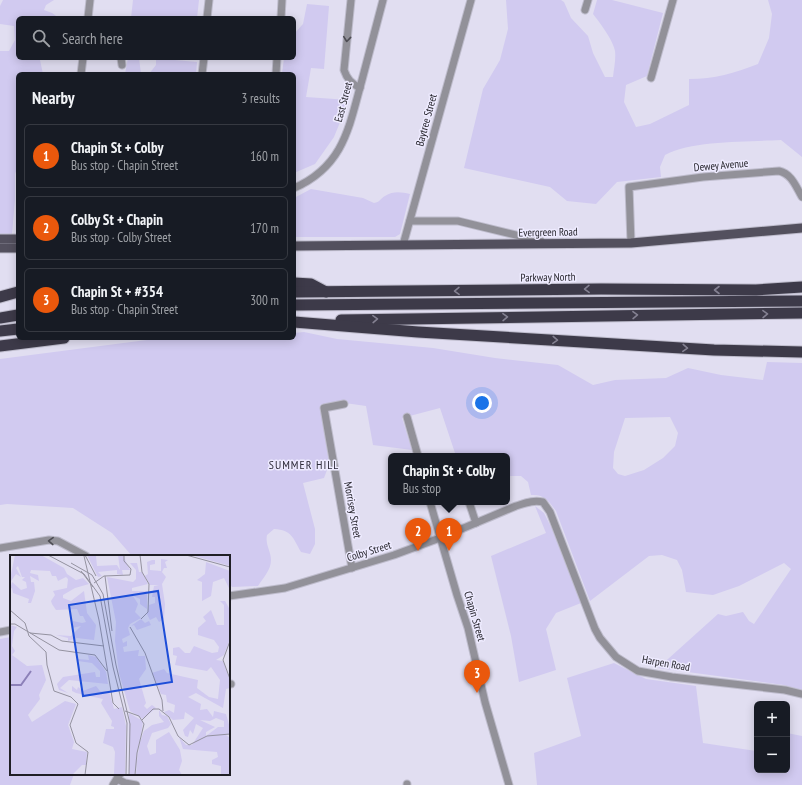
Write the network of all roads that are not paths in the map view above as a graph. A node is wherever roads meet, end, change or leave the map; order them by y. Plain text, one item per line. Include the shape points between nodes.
1 (90, 0) edge
2 (209, 0) edge
3 (282, 0) edge
4 (351, 0) edge
5 (383, 0) edge
6 (471, 0) edge
7 (588, 0) edge
8 (673, 0) edge
9 (585, 10) dead end
10 (88, 16) edge
11 (207, 16) edge
12 (281, 16) edge
13 (83, 60) edge
14 (204, 60) edge
15 (277, 60) edge
16 (81, 72) edge
17 (202, 72) edge
18 (276, 72) edge
19 (652, 78) dead end
20 (360, 88) junction
21 (296, 187) edge
22 (802, 198) edge
23 (410, 221) junction
24 (802, 228) edge
25 (0, 239) edge
26 (16, 239) edge
27 (631, 243) junction
28 (551, 244) junction
29 (296, 246) edge
30 (403, 246) junction
31 (0, 248) edge
32 (16, 248) edge
33 (802, 279) edge
34 (296, 283) edge
35 (802, 286) edge
36 (756, 290) junction
37 (296, 292) edge
38 (16, 293) edge
39 (328, 293) junction
40 (802, 296) edge
41 (0, 297) edge
42 (802, 300) edge
43 (738, 301) junction
44 (296, 305) edge
45 (802, 314) edge
46 (16, 315) edge
47 (0, 318) edge
48 (296, 322) edge
49 (296, 322) edge
50 (16, 329) edge
51 (0, 331) edge
52 (48, 340) edge
53 (0, 346) edge
54 (802, 346) edge
55 (759, 351) junction
56 (802, 352) edge
57 (344, 404) dead end
58 (407, 417) dead end
59 (417, 453) edge
60 (533, 501) joint
61 (431, 505) edge
62 (470, 505) edge
63 (476, 523) junction
64 (440, 538) junction
65 (0, 548) edge
66 (84, 555) edge
67 (352, 568) junction
68 (230, 596) edge
69 (10, 630) edge
70 (0, 632) edge
71 (802, 694) edge
72 (117, 779) edge
73 (509, 784) edge
74 (136, 785) edge

1 - 10 street
2 - 11 street
3 - 12 street
4 -> 20 street via 344,70 349,81
5 - 20 street, East Street
6 - 23 street, Baytree Street
7 - 9 street
8 - 19 street
13 - 16 street
14 - 17 street
15 - 18 street
20 - 21 street, East Street via 348,131 338,151 317,175
22 - 27 street, Dewey Avenue via 791,178 779,171 703,177 630,187
23 - 28 street via 458,221
23 - 30 street, Baytree Street
24 - 27 main road, Evergreen Road
25 - 26 main road
27 - 28 main road, Evergreen Road
28 - 30 main road, Evergreen Road
29 - 30 main road, Evergreen Road
31 - 32 main road
33 - 36 highway via 785,281
34 - 39 highway via 311,284
35 - 36 highway, Parkway North
36 -> 39 highway, Parkway North via 601,289
37 - 39 highway, Parkway North
38 - 41 highway
40 - 43 highway
42 - 43 highway
43 - 44 highway
48 -> 45 highway via 396,318
46 - 47 highway
49 -> 55 highway via 449,334
50 - 51 highway
52 - 53 highway
54 - 55 highway
55 - 56 highway
57 - 67 street, Morrisey Street via 324,408
58 - 59 street
60 - 63 street, Colby Street
60 - 71 street, Harpen Road via 543,502 550,512 595,629 616,657 638,671
61 - 64 street, Chapin Street
62 - 63 street
63 - 64 street, Colby Street
64 - 67 street, Colby Street
64 - 73 street, Chapin Street via 468,628 485,702
66 -> 65 street via 58,541 49,540
67 - 68 street, Colby Street via 285,588
69 - 70 street
72 - 74 street

